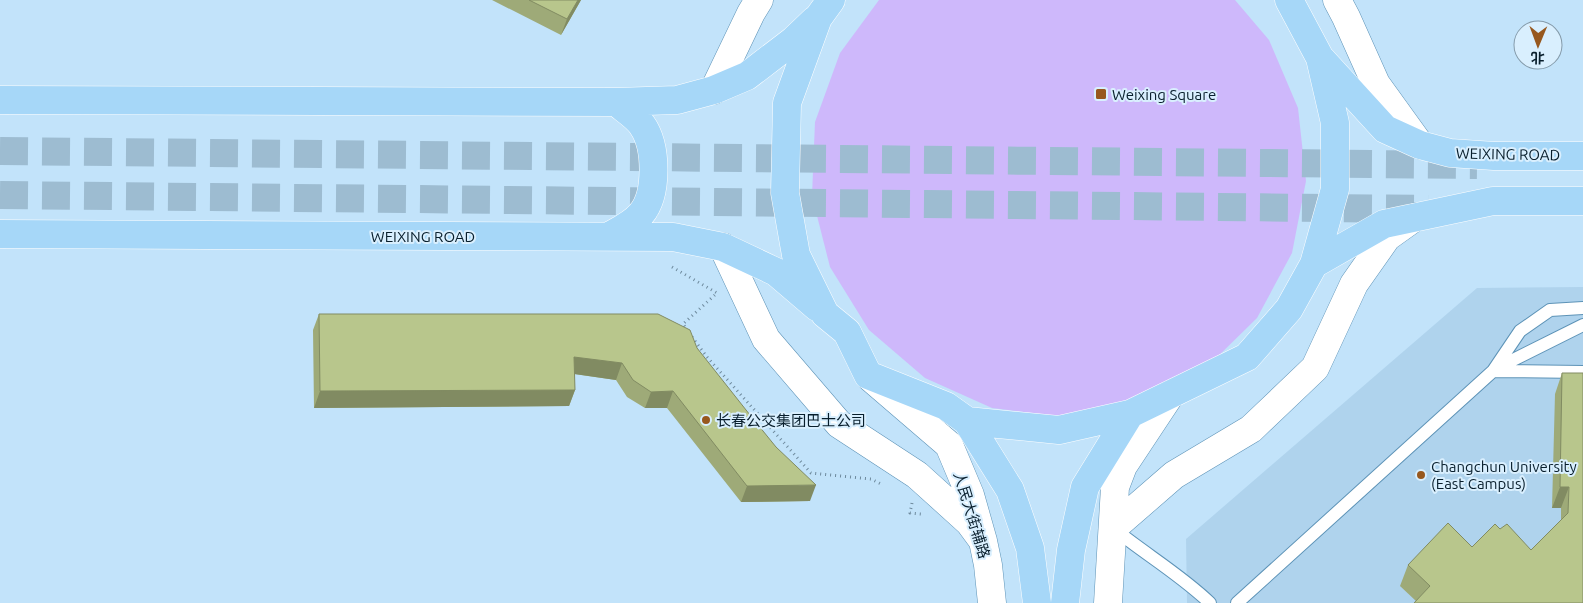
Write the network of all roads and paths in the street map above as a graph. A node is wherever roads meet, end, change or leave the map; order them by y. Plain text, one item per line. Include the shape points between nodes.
1 (760, 0) edge
2 (1290, 0) edge
3 (1336, 0) edge
4 (824, 9) edge
5 (1320, 58) junction
6 (714, 90) junction
7 (0, 100) edge
8 (616, 102) junction
9 (1420, 145) junction
10 (1583, 156) edge
11 (1583, 201) edge
12 (1415, 218) junction
13 (0, 234) edge
14 (609, 236) junction
15 (722, 247) junction
16 (1314, 264) junction
17 (672, 267) dead end
18 (1583, 308) edge
19 (825, 314) junction
20 (1583, 325) edge
21 (1493, 371) junction
22 (1583, 372) edge
23 (868, 375) junction
24 (1170, 395) junction
25 (1130, 414) junction
26 (967, 421) junction
27 (887, 488) dead end
28 (912, 500) dead end
29 (930, 514) dead end
30 (1113, 528) junction
31 (983, 541) junction
32 (992, 603) edge
33 (1037, 603) edge
34 (1065, 603) edge
35 (1108, 603) edge
36 (1210, 603) edge
37 (1237, 603) edge

1 - 6 main road
2 - 5 main road
3 - 9 main road via 1376,84
4 - 6 main road via 794,40 747,76
4 - 19 main road via 787,103 785,193 796,255
5 - 9 main road, WEIXING ROAD via 1385,129
5 - 16 main road via 1335,123 1334,189
6 - 8 main road via 677,100
7 - 8 main road
8 - 14 main road via 642,124 651,143 652,195 642,214
9 - 10 main road, WEIXING ROAD via 1459,154
11 - 12 main road via 1493,201
12 - 16 main road via 1384,224
12 - 30 main road via 1387,237 1354,284 1315,368 1251,429 1174,475
13 - 14 main road, WEIXING ROAD
14 - 15 main road, WEIXING ROAD via 673,237
15 - 19 main road, WEIXING ROAD via 776,272
15 - 31 main road via 766,340 839,424 917,475 969,522
16 - 24 main road via 1289,309 1247,358
17 - 27 path via 717,293 683,324 707,357 811,473 871,479
18 - 21 lane via 1550,310 1520,331
19 - 23 main road, WEIXING ROAD via 847,332
20 - 21 lane
21 - 22 lane
21 - 37 lane
23 - 26 main road via 946,406
23 - 31 main road, 人民大街辅路 via 948,445 970,495
24 - 25 main road
24 - 30 main road via 1123,466 1115,487
25 - 26 main road via 1059,430
25 - 34 main road via 1086,487 1071,550
26 - 33 main road via 1010,490 1030,548
28 - 29 path via 910,513
30 - 35 main road
30 - 36 lane
31 - 32 main road, 人民大街辅路

